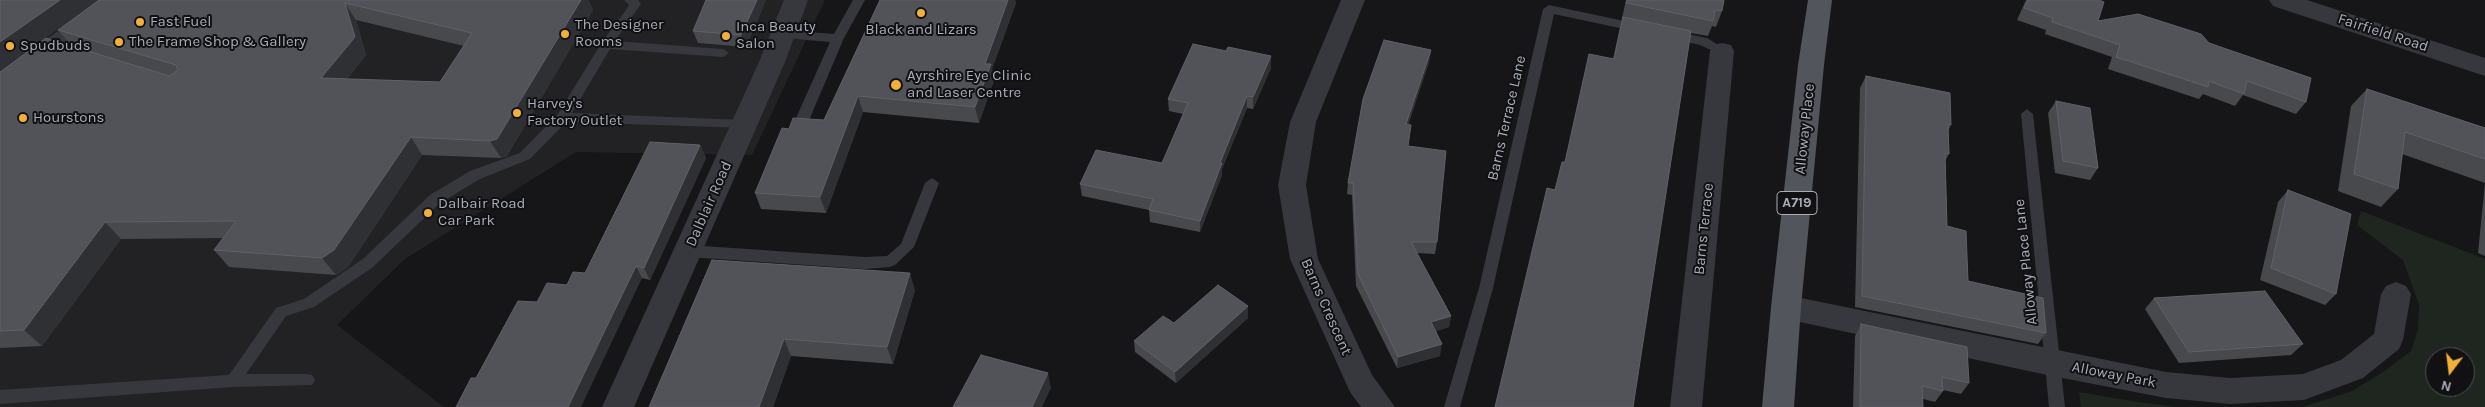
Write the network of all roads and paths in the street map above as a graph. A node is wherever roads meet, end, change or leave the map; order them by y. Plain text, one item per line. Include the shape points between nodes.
1 (117, 0) edge
2 (630, 0) edge
3 (796, 0) edge
4 (859, 0) edge
5 (1354, 0) edge
6 (1820, 0) edge
7 (2280, 0) edge
8 (784, 34) junction
9 (838, 38) junction
10 (606, 45) junction
11 (1722, 51) joint
12 (723, 53) dead end
13 (2485, 67) edge
14 (0, 86) edge
15 (2027, 114) dead end
16 (564, 117) junction
17 (803, 118) edge
18 (743, 125) junction
19 (932, 183) dead end
20 (688, 251) junction
21 (2396, 294) dead end
22 (1786, 307) junction
23 (2052, 363) junction
24 (307, 380) dead end
25 (233, 381) junction
26 (0, 397) edge
27 (618, 407) edge
28 (1379, 407) edge
29 (1452, 407) edge
30 (1686, 407) edge
31 (1778, 407) edge
32 (2057, 407) edge

1 - 14 street via 62,50
2 - 10 lane via 635,4 631,12
3 - 8 street, Dalblair Road
4 - 9 lane
5 - 28 street, Barns Crescent via 1303,122 1292,185 1304,259 1361,383
6 - 22 main road, Alloway Place / A719
7 - 13 street, Fairfield Road
8 - 9 lane
8 - 18 street, Dalblair Road
9 - 17 lane
10 - 12 lane
10 - 16 lane
11 - 29 lane, Barns Terrace Lane via 1703,42 1549,9 1486,288
11 - 30 street, Barns Terrace
15 - 23 lane, Alloway Place Lane
16 - 18 lane
16 - 25 lane via 525,156 475,175 435,199 368,263 309,303 281,312
18 - 20 street, Dalblair Road
19 - 20 lane via 907,247 890,261 865,263
20 - 27 street, Dalblair Road
21 - 23 street, Alloway Park via 2388,340 2352,368 2304,387 2220,390 2166,385
22 - 23 street, Alloway Park
22 - 31 main road, Alloway Place / A719
23 - 32 lane, Alloway Place Lane
24 - 25 lane
25 - 26 lane

